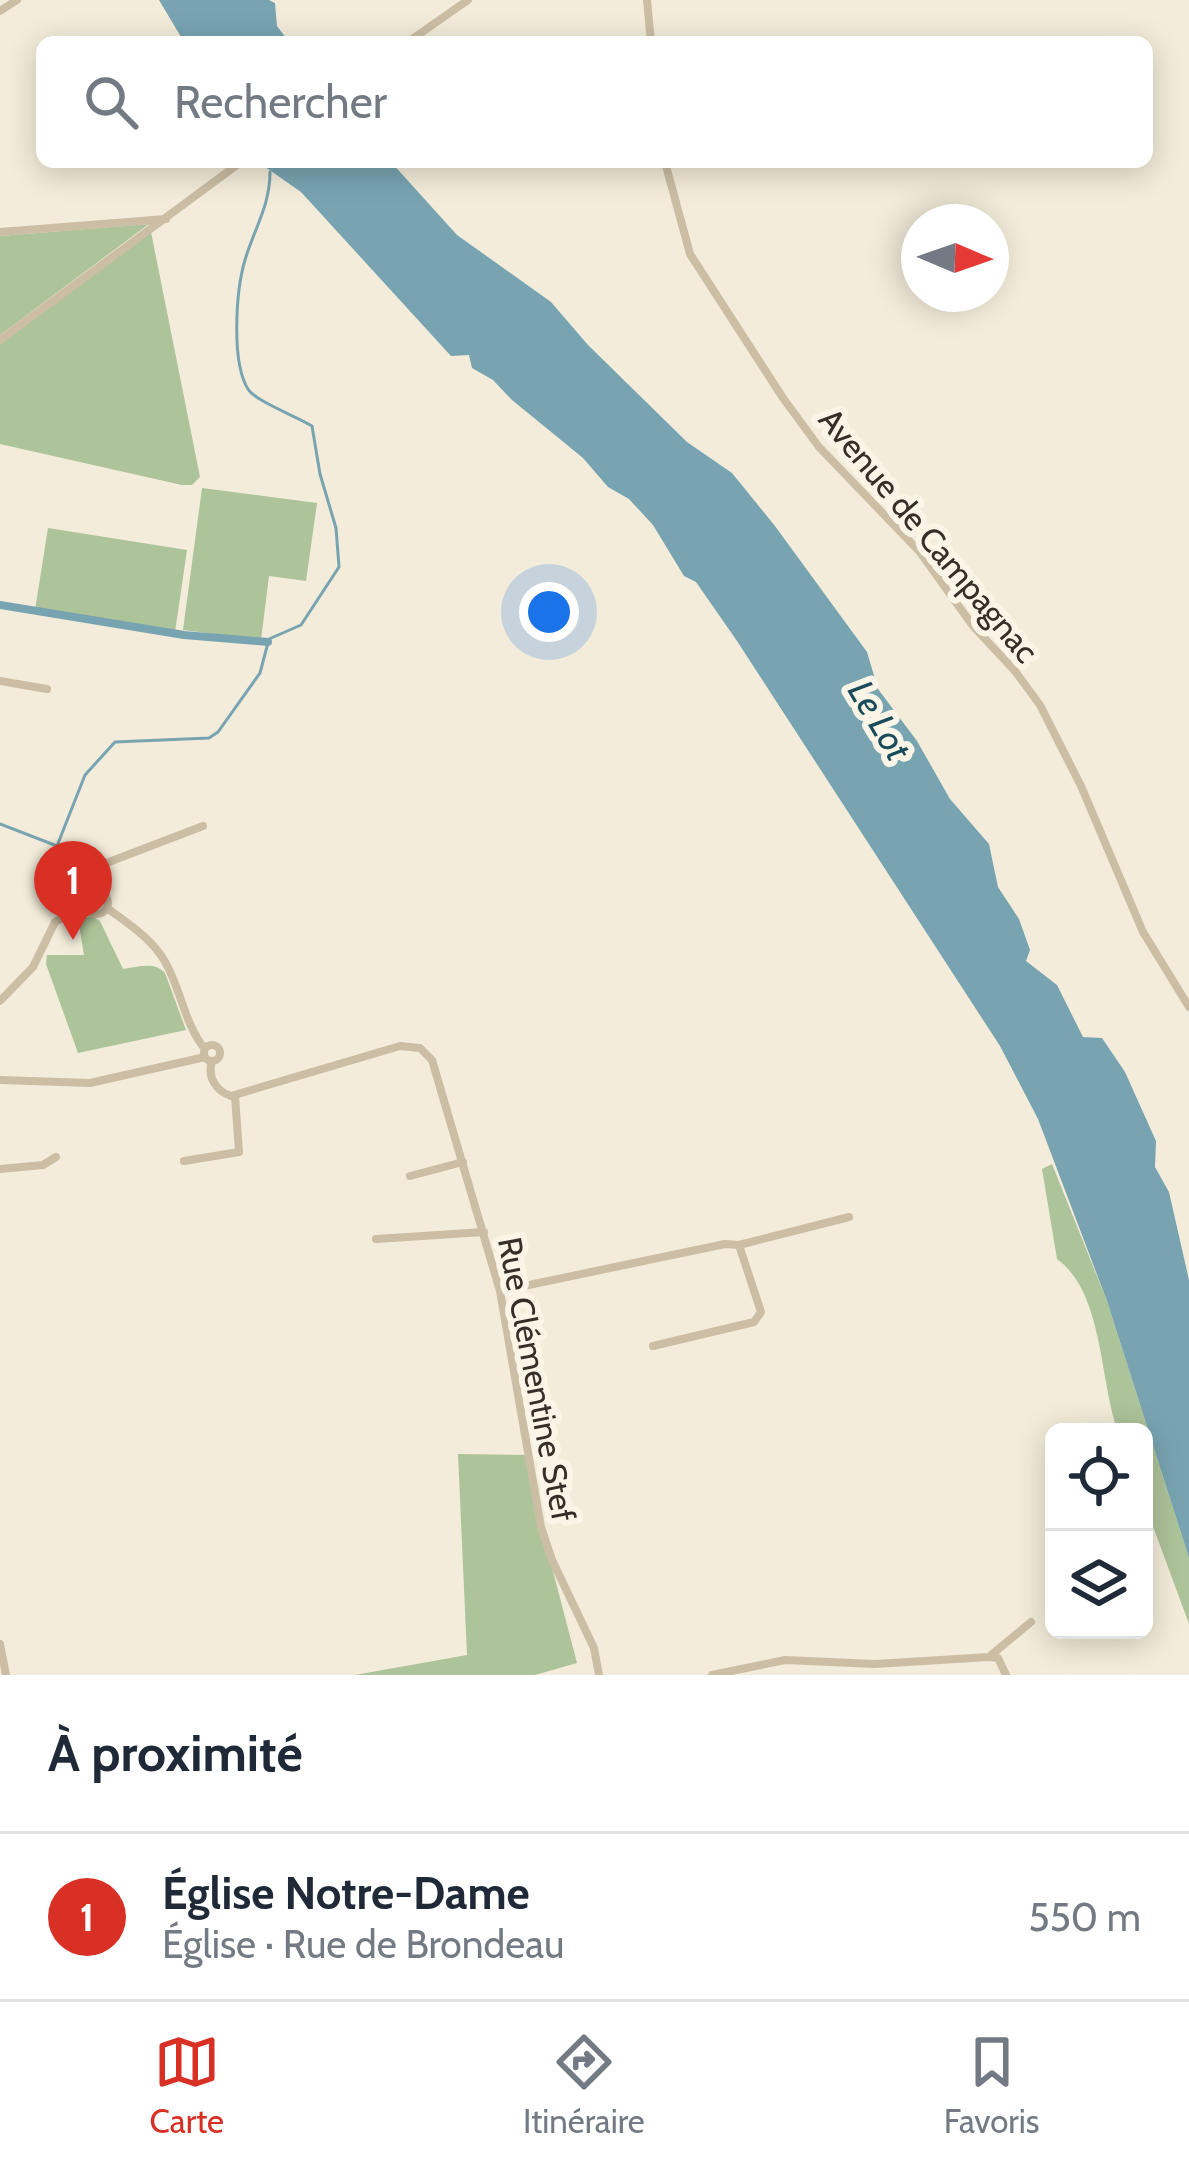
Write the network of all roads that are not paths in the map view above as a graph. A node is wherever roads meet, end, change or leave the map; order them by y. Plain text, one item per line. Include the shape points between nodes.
1 (16, 0) edge
2 (468, 0) edge
3 (647, 0) edge
4 (0, 11) edge
5 (417, 36) edge
6 (650, 36) edge
7 (234, 168) edge
8 (667, 168) edge
9 (170, 218) junction
10 (0, 232) edge
11 (0, 340) edge
12 (0, 681) edge
13 (47, 689) dead end
14 (203, 826) dead end
15 (102, 893) junction
16 (86, 904) junction
17 (107, 908) junction
18 (0, 1001) edge
19 (1189, 1007) edge
20 (207, 1056) junction
21 (0, 1080) edge
22 (235, 1096) junction
23 (56, 1157) dead end
24 (184, 1161) dead end
25 (463, 1162) junction
26 (0, 1168) edge
27 (410, 1175) dead end
28 (849, 1216) dead end
29 (484, 1232) junction
30 (376, 1239) dead end
31 (740, 1245) junction
32 (500, 1291) junction
33 (653, 1346) dead end
34 (1031, 1622) dead end
35 (0, 1644) edge
36 (989, 1657) junction
37 (6, 1675) edge
38 (599, 1675) edge
39 (712, 1675) edge
40 (1006, 1675) edge

1 - 4 street
2 - 5 street
3 - 6 street
7 - 9 street
8 - 19 street, Avenue de Campagnac via 690,254 769,377 1040,706 1144,932
9 - 10 street
9 - 11 street
12 - 13 street
14 - 15 street via 101,865 95,876
15 - 16 street
15 - 17 street
16 - 17 street via 97,914
16 - 18 street via 55,922 33,968
17 - 20 street via 165,961
20 - 21 street via 90,1083
20 - 22 street via 214,1085
22 - 24 street via 238,1151
22 - 25 street, Rue Clémentine Stef via 411,1045 432,1060
23 - 26 street
25 - 27 street
25 - 29 street, Rue Clémentine Stef
28 - 31 street
29 - 30 street
29 - 32 street, Rue Clémentine Stef
31 - 32 street
31 - 33 street via 761,1312 754,1322
32 - 38 street, Rue Clémentine Stef via 541,1527
34 - 36 street
35 - 37 street
36 - 39 street via 785,1660
36 - 40 street

